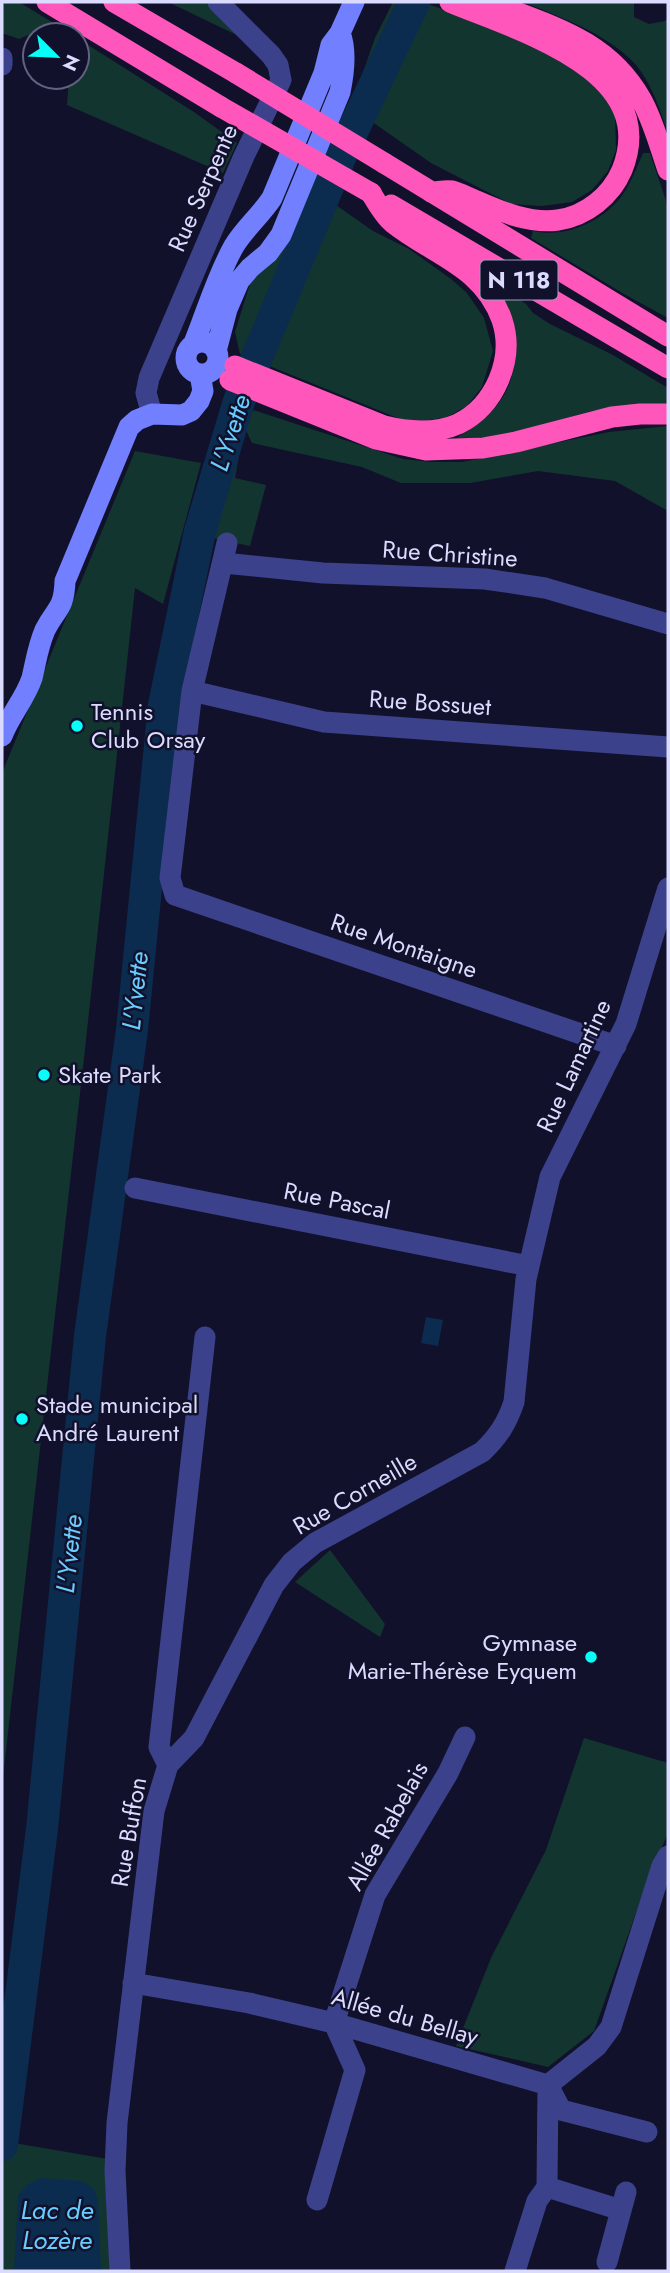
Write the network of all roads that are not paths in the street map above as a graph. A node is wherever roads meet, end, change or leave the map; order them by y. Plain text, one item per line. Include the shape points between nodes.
1 (47, 2) edge
2 (114, 2) edge
3 (218, 2) edge
4 (354, 2) edge
5 (450, 2) edge
6 (490, 2) edge
7 (340, 33) junction
8 (2, 58) edge
9 (2, 65) edge
10 (668, 170) edge
11 (431, 192) junction
12 (371, 193) junction
13 (668, 336) edge
14 (194, 343) junction
15 (218, 367) junction
16 (668, 368) edge
17 (265, 387) junction
18 (152, 414) junction
19 (668, 414) edge
20 (668, 624) edge
21 (192, 691) junction
22 (2, 736) edge
23 (668, 747) edge
24 (668, 888) edge
25 (661, 939) edge
26 (616, 1046) junction
27 (135, 1188) dead end
28 (529, 1266) junction
29 (205, 1337) dead end
30 (465, 1737) dead end
31 (168, 1765) junction
32 (668, 1856) edge
33 (133, 1983) junction
34 (334, 2023) junction
35 (548, 2085) junction
36 (647, 2132) dead end
37 (547, 2187) junction
38 (317, 2200) dead end
39 (607, 2262) dead end
40 (120, 2271) edge
41 (515, 2271) edge

1 - 12 highway, N 118, bridge
2 - 11 highway, N 118, bridge
3 - 18 street, Rue Serpente via 271,55 281,80 149,378 146,393
4 - 7 main road
5 - 11 highway via 554,46 591,69 607,83 626,118 626,156 610,190 594,206 557,220 531,220 453,191
6 - 10 highway via 569,33 616,63 643,102
7 - 14 main road via 331,45 324,73 272,198 226,261
7 - 15 main road via 344,75 340,92 281,235 239,281 227,309
8 - 9 street
11 - 13 highway, N 118
12 - 16 highway, N 118
12 - 17 highway via 391,222 468,273 490,294 503,322 506,351 501,378 487,401 457,424 413,431
14 - 15 main road via 209,343
14 - 15 main road via 187,351 191,370
15 - 17 highway
15 - 18 main road via 191,411
17 - 19 highway via 376,439 426,450 483,448 612,416
18 - 22 main road via 137,420 123,440 65,581 64,597 36,653 32,678
20 - 21 street, Rue Christine via 545,588 485,579 323,573 225,553
21 - 23 street, Rue Bossuet via 324,722
21 - 26 street, Rue Montaigne via 170,878 175,895
24 - 25 street, Rue Lamartine
25 - 26 street, Rue Lamartine
26 - 28 street, Rue Lamartine via 550,1177
27 - 28 street, Rue Pascal
28 - 31 street, Rue Corneille via 514,1402 496,1438 482,1452 316,1543 292,1562 274,1585 194,1738
29 - 31 street, Rue Buffon via 159,1747
30 - 34 street, Allée Rabelais via 375,1895
31 - 33 street, Rue Buffon via 154,1811
32 - 35 street via 611,2026 597,2046
33 - 34 street, Allée du Bellay
33 - 40 street, Rue Buffon via 117,2123
34 - 35 street, Allée du Bellay
34 - 38 street via 355,2070
35 - 36 street via 561,2110
35 - 37 street
37 - 39 street via 623,2201
37 - 41 street via 537,2201

